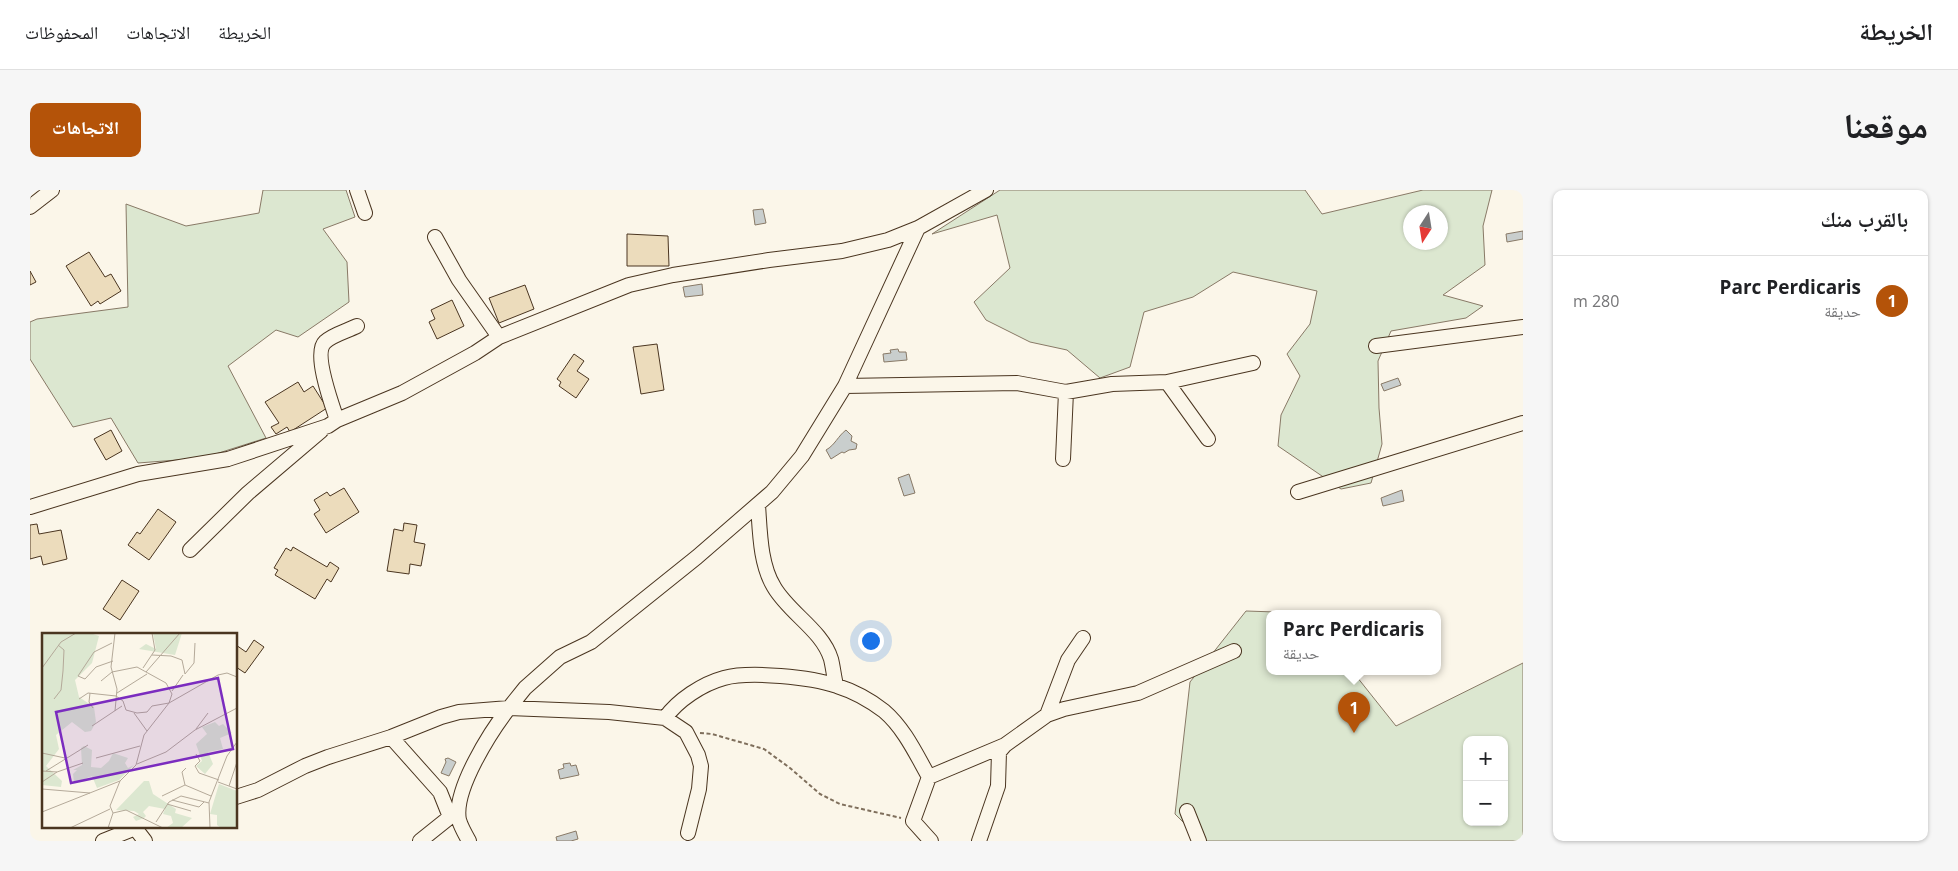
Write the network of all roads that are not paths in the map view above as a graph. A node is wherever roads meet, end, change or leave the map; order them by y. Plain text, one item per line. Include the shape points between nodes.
1 (52, 190) edge
2 (357, 190) edge
3 (986, 190) edge
4 (30, 207) edge
5 (366, 213) dead end
6 (918, 228) junction
7 (434, 237) dead end
8 (357, 326) dead end
9 (1523, 326) edge
10 (499, 337) junction
11 (1376, 346) dead end
12 (1253, 363) dead end
13 (1167, 382) junction
14 (845, 386) junction
15 (1066, 392) junction
16 (1523, 422) edge
17 (332, 423) junction
18 (1208, 439) dead end
19 (1063, 459) dead end
20 (1298, 492) dead end
21 (758, 505) junction
22 (30, 507) edge
23 (190, 550) dead end
24 (1083, 638) dead end
25 (1234, 652) dead end
26 (836, 685) junction
27 (509, 708) junction
28 (1047, 715) junction
29 (665, 718) junction
30 (391, 737) junction
31 (1005, 745) junction
32 (929, 777) junction
33 (238, 796) edge
34 (1187, 811) dead end
35 (455, 816) junction
36 (136, 828) edge
37 (688, 834) dead end
38 (103, 841) edge
39 (145, 841) edge
40 (420, 841) edge
41 (469, 841) edge
42 (931, 841) edge
43 (979, 841) edge
44 (1199, 841) edge

1 - 4 street
2 - 5 street
3 - 6 street
6 - 10 street via 888,240 842,251 673,275 629,285
6 - 14 street
7 - 10 street
8 - 17 street via 325,341 320,351
9 - 11 street
10 - 17 street via 402,393
12 - 13 street
13 - 15 street via 1112,384
13 - 18 street
14 - 15 street via 1017,384
14 - 21 street via 802,456
15 - 19 street
16 - 20 street
17 - 22 street via 228,459 138,474
17 - 23 street via 248,493
21 - 26 street via 767,570 786,604 821,641 830,657
21 - 27 street via 590,642 560,657
24 - 28 street via 1068,660
25 - 28 street via 1138,693
26 - 29 street via 751,674 724,678 677,704
26 - 32 street via 874,705 893,720
27 - 29 street
27 - 30 street via 459,712
27 - 35 street via 490,733
28 - 31 street
29 - 37 street via 686,732 698,755 701,776
30 - 33 street via 328,757
30 - 35 street via 440,792
31 - 32 street
31 - 43 street via 999,752 998,786
32 - 42 street via 913,821
34 - 44 street
35 - 40 street
35 - 41 street
36 - 38 street
36 - 39 street

